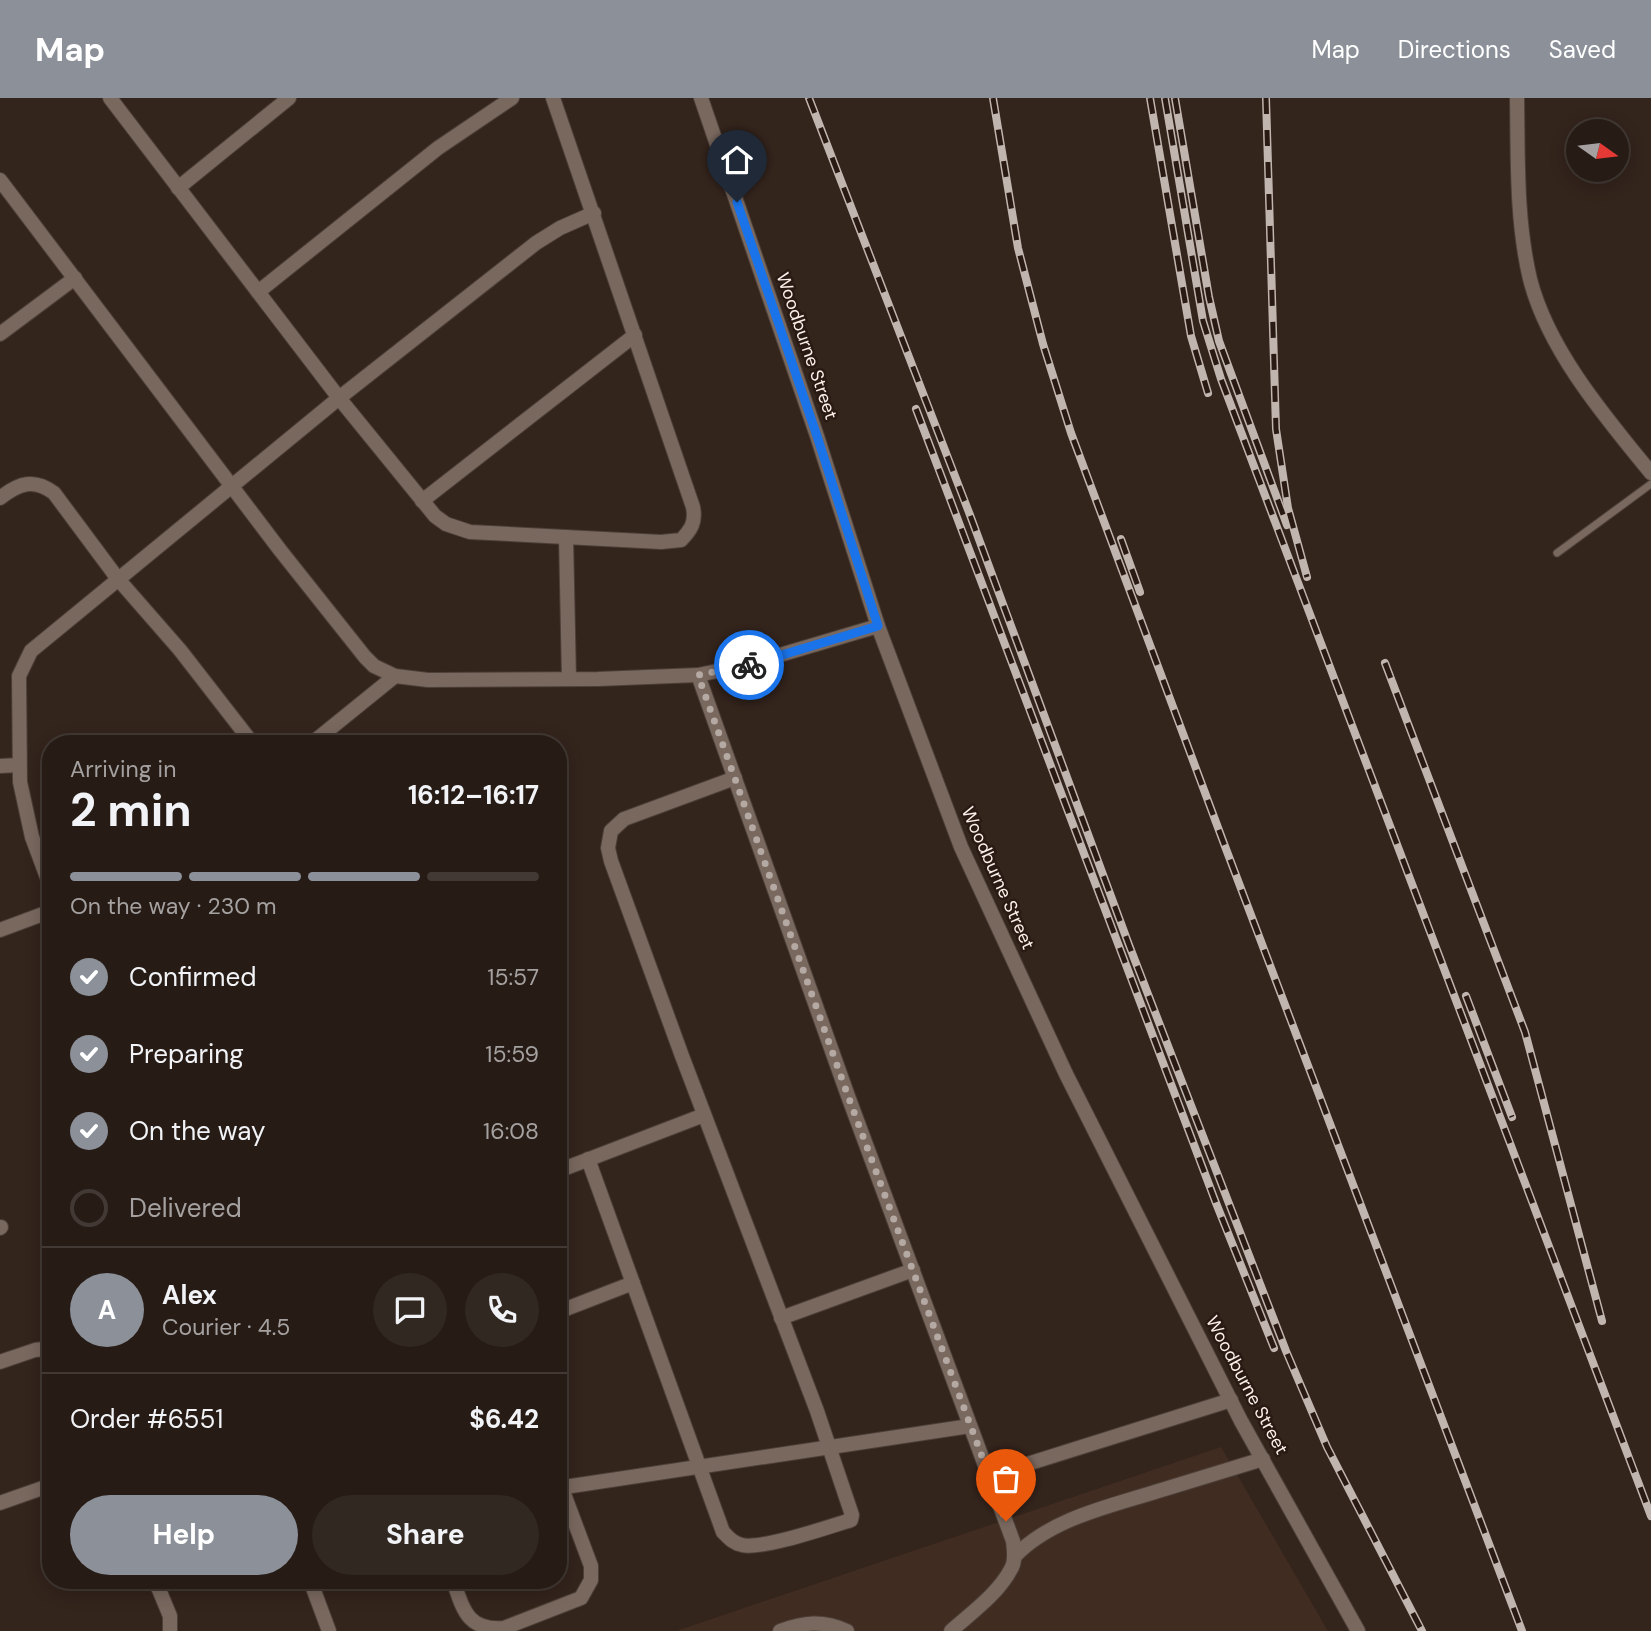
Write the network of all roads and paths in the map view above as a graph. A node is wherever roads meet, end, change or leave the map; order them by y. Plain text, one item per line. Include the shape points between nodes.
1 (110, 98) edge
2 (289, 98) edge
3 (512, 98) edge
4 (553, 98) edge
5 (701, 98) edge
6 (1517, 98) edge
7 (0, 180) edge
8 (178, 188) junction
9 (594, 213) junction
10 (75, 278) junction
11 (258, 292) junction
12 (0, 334) edge
13 (635, 335) junction
14 (339, 398) junction
15 (1651, 473) edge
16 (1651, 484) edge
17 (230, 485) junction
18 (0, 498) edge
19 (422, 500) junction
20 (566, 537) junction
21 (1557, 553) dead end
22 (118, 579) junction
23 (878, 626) junction
24 (698, 675) junction
25 (395, 676) junction
26 (569, 679) junction
27 (246, 735) edge
28 (322, 735) edge
29 (19, 765) junction
30 (0, 766) edge
31 (735, 778) junction
32 (42, 862) edge
33 (42, 914) edge
34 (0, 930) edge
35 (704, 1115) junction
36 (588, 1159) junction
37 (567, 1167) edge
38 (913, 1270) junction
39 (633, 1283) junction
40 (567, 1309) edge
41 (781, 1318) junction
42 (42, 1349) edge
43 (0, 1362) edge
44 (1231, 1400) junction
45 (970, 1426) junction
46 (830, 1448) junction
47 (1264, 1459) junction
48 (699, 1467) junction
49 (989, 1476) junction
50 (567, 1483) edge
51 (42, 1488) edge
52 (567, 1502) edge
53 (0, 1503) edge
54 (1015, 1556) junction
55 (159, 1589) edge
56 (313, 1589) edge
57 (456, 1589) edge
58 (474, 1627) edge
59 (170, 1631) edge
60 (329, 1631) edge
61 (780, 1631) edge
62 (846, 1631) edge
63 (951, 1631) edge
64 (1358, 1631) edge

1 - 8 street
2 - 8 street
3 - 11 street via 438,148
4 - 9 street
5 - 23 street, Woodburne Street
6 - 15 street via 1520,212 1539,305 1607,419
7 - 10 street
8 - 11 street
9 - 13 street
9 - 14 street via 536,243
10 - 12 street
10 - 17 street
11 - 14 street
13 - 19 street
13 - 20 street via 693,508 694,525 681,540 661,542
14 - 17 street
14 - 19 street
16 - 21 lane
17 - 22 street
17 - 25 street via 365,657
18 - 22 street via 12,488 43,484
19 - 20 street via 435,516 458,529
20 - 26 street
22 - 27 street
22 - 29 street via 31,651 24,662 18,694
23 - 24 street via 746,666
23 - 44 street, Woodburne Street via 961,847 1066,1074
24 - 26 street
24 - 31 street
25 - 26 street
25 - 28 street
29 - 30 street
29 - 32 street via 27,820
31 - 35 street via 624,819 609,837 611,861
31 - 38 street
33 - 34 street
35 - 36 street
35 - 41 street
36 - 37 street
36 - 39 street
38 - 41 street
38 - 45 street
39 - 40 street
39 - 48 street
41 - 46 street
42 - 43 street
44 - 47 street, Woodburne Street
44 - 49 street
45 - 46 street
45 - 49 street
46 - 48 street
46 - 48 street via 851,1520 765,1545 740,1544 723,1532
47 - 54 street via 1050,1529
47 - 64 street, Woodburne Street
48 - 50 street
49 - 54 street
51 - 53 street
52 - 58 street via 592,1566 591,1580 581,1598 504,1628
54 - 63 street via 1003,1580
55 - 59 street via 170,1616
56 - 60 street
57 - 58 street
61 - 62 street via 810,1622

